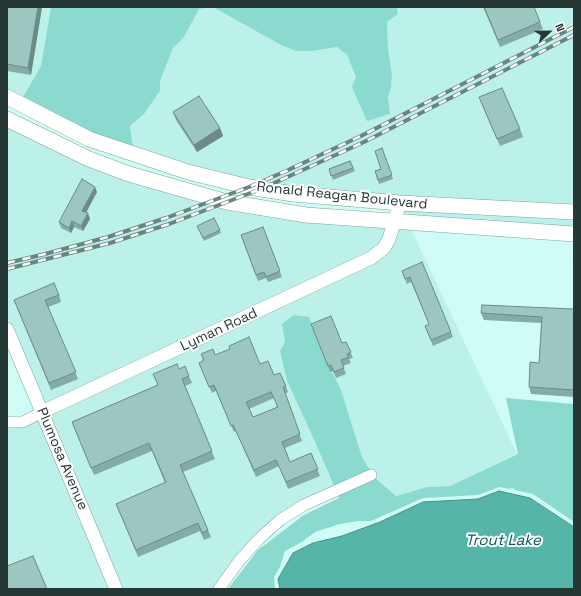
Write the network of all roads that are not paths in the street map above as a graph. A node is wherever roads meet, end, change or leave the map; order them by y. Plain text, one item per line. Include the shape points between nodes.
1 (7, 97) edge
2 (7, 119) edge
3 (400, 203) junction
4 (574, 212) edge
5 (395, 222) junction
6 (574, 234) edge
7 (7, 329) edge
8 (42, 412) junction
9 (7, 422) edge
10 (371, 475) dead end
11 (116, 589) edge
12 (219, 589) edge

1 - 3 main road, Ronald Reagan Boulevard via 89,139 188,172 249,187 293,194
2 - 5 main road, Ronald Reagan Boulevard via 89,159 129,174 227,202 306,215
3 - 4 main road, Ronald Reagan Boulevard
3 - 5 street, Lyman Road
5 - 6 main road, Ronald Reagan Boulevard
5 - 8 street, Lyman Road via 384,248 371,258
7 - 8 street, Plumosa Avenue
8 - 9 street, Lyman Road via 22,422
8 - 11 street, Plumosa Avenue
10 - 12 street via 304,505 280,520 260,538

